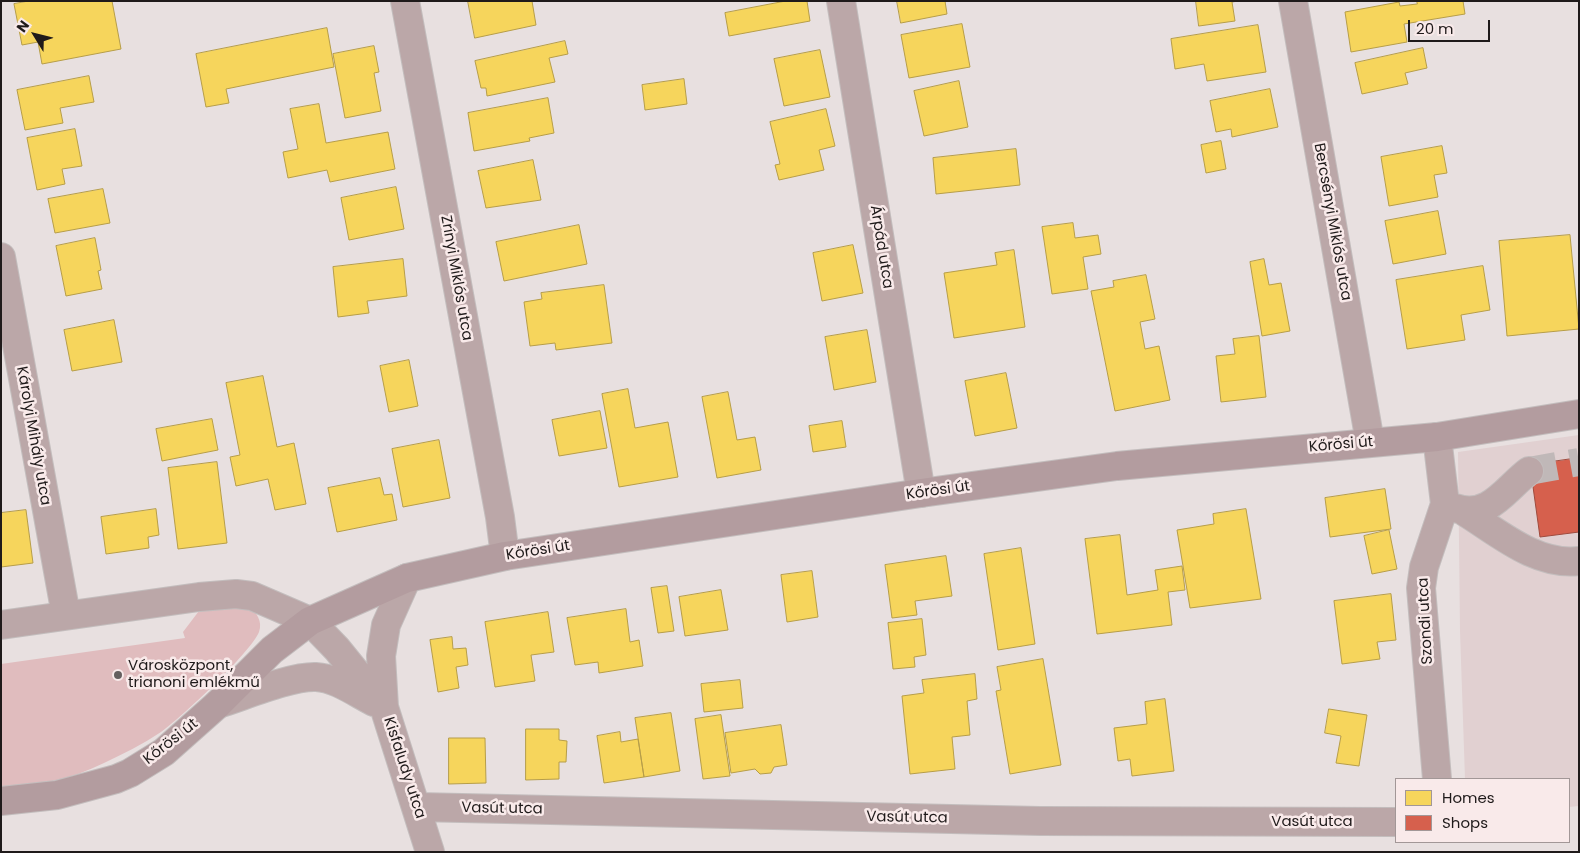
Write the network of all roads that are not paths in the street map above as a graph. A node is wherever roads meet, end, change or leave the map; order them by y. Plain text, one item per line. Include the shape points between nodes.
1 (405, 1) edge
2 (841, 1) edge
3 (1293, 1) edge
4 (1, 257) edge
5 (1579, 414) edge
6 (1437, 437) junction
7 (1370, 442) junction
8 (1529, 471) tunnel mouth
9 (921, 493) junction
10 (1455, 508) junction
11 (505, 556) junction
12 (1579, 561) edge
13 (408, 578) junction
14 (66, 616) junction
15 (310, 621) junction
16 (1, 624) edge
17 (218, 704) junction
18 (384, 707) junction
19 (1438, 778) edge
20 (1, 801) edge
21 (417, 808) junction
22 (1395, 822) edge
23 (430, 852) edge

1 - 11 street, Zrínyi Miklós utca
2 - 9 street, Árpád utca
3 - 7 street, Bercsényi Miklós utca
4 - 14 street, Károlyi Mihály utca
5 - 6 main road, Kőrösi út
6 - 7 main road, Kőrösi út
6 - 10 street, Szondi utca
7 - 9 main road, Kőrösi út via 1117,466
8 - 10 street via 1496,503 1486,508
9 - 11 main road, Kőrösi út
10 - 12 street via 1538,556 1566,563
10 - 19 street, Szondi utca via 1424,567 1421,588
11 - 13 main road, Kőrösi út
13 - 15 main road, Kőrösi út
13 - 18 street via 386,625 381,656
14 - 15 street via 236,594 252,596
14 - 16 street
15 - 17 main road, Kőrösi út via 272,650
15 - 18 street, Kisfaludy utca via 338,649
17 - 18 street via 317,677 346,687
17 - 20 main road, Kőrösi út via 164,752 130,774 57,795
18 - 21 street, Kisfaludy utca
21 - 22 street, Vasút utca via 1040,821
21 - 23 street, Kisfaludy utca

